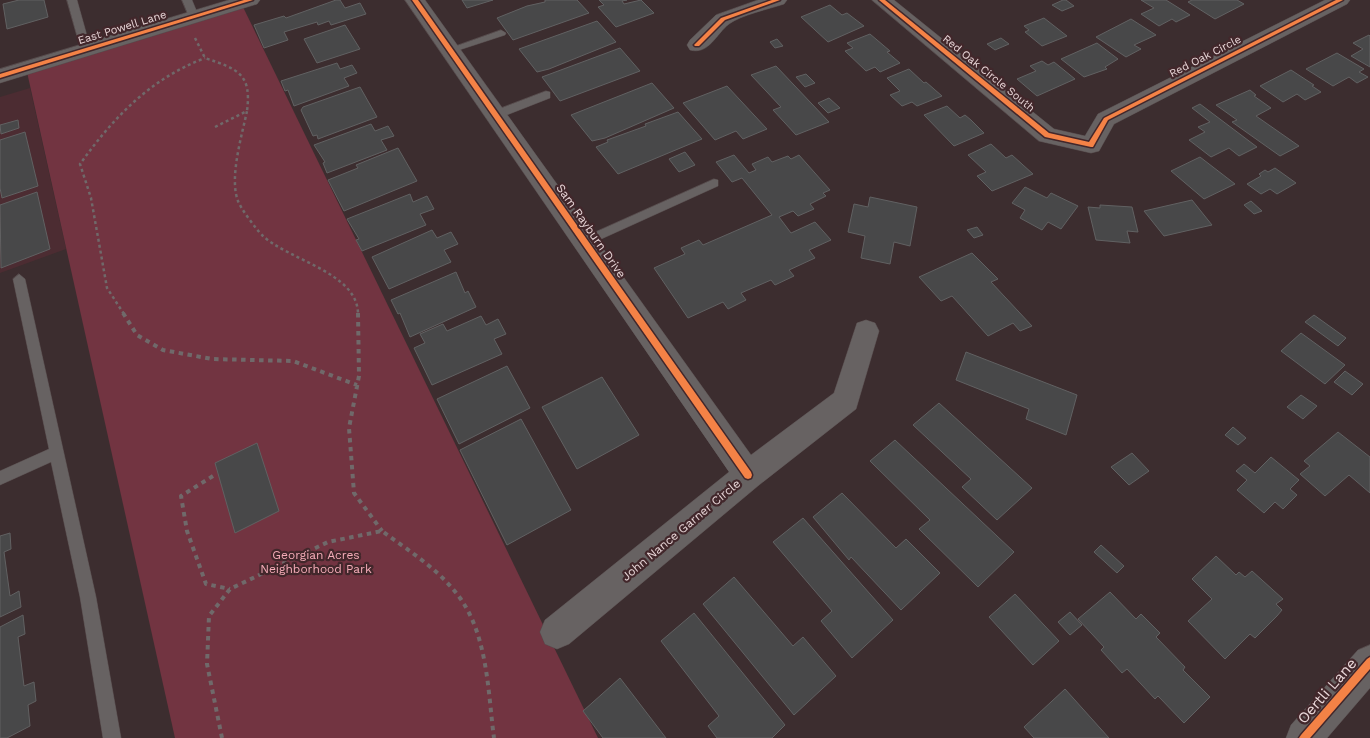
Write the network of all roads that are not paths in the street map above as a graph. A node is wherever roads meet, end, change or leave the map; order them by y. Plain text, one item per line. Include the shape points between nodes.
1 (72, 0) edge
2 (250, 0) edge
3 (415, 0) edge
4 (777, 0) edge
5 (882, 0) edge
6 (1340, 0) edge
7 (192, 18) edge
8 (501, 33) dead end
9 (698, 45) dead end
10 (86, 50) junction
11 (450, 50) junction
12 (0, 76) edge
13 (546, 95) dead end
14 (496, 115) junction
15 (1090, 145) joint
16 (714, 183) dead end
17 (584, 242) junction
18 (19, 279) dead end
19 (866, 331) dead end
20 (58, 452) junction
21 (748, 475) junction
22 (0, 478) edge
23 (557, 632) dead end
24 (1370, 662) edge
25 (112, 738) edge
26 (1304, 738) edge

1 - 10 lane
2 - 7 street, East Powell Lane
3 - 11 street, Sam Rayburn Drive
4 - 9 street via 723,19
5 - 15 street, Red Oak Circle South via 1047,135
6 - 15 street, Red Oak Circle via 1106,119
7 - 10 street, East Powell Lane
8 - 11 lane
10 - 12 street, East Powell Lane
11 - 14 street, Sam Rayburn Drive
13 - 14 lane
14 - 17 street, Sam Rayburn Drive
16 - 17 lane
17 - 21 street, Sam Rayburn Drive
18 - 20 lane
19 - 21 street, John Nance Garner Circle via 846,400
20 - 22 lane
20 - 25 lane via 88,597
21 - 23 street, John Nance Garner Circle
24 - 26 street, Oertli Lane

